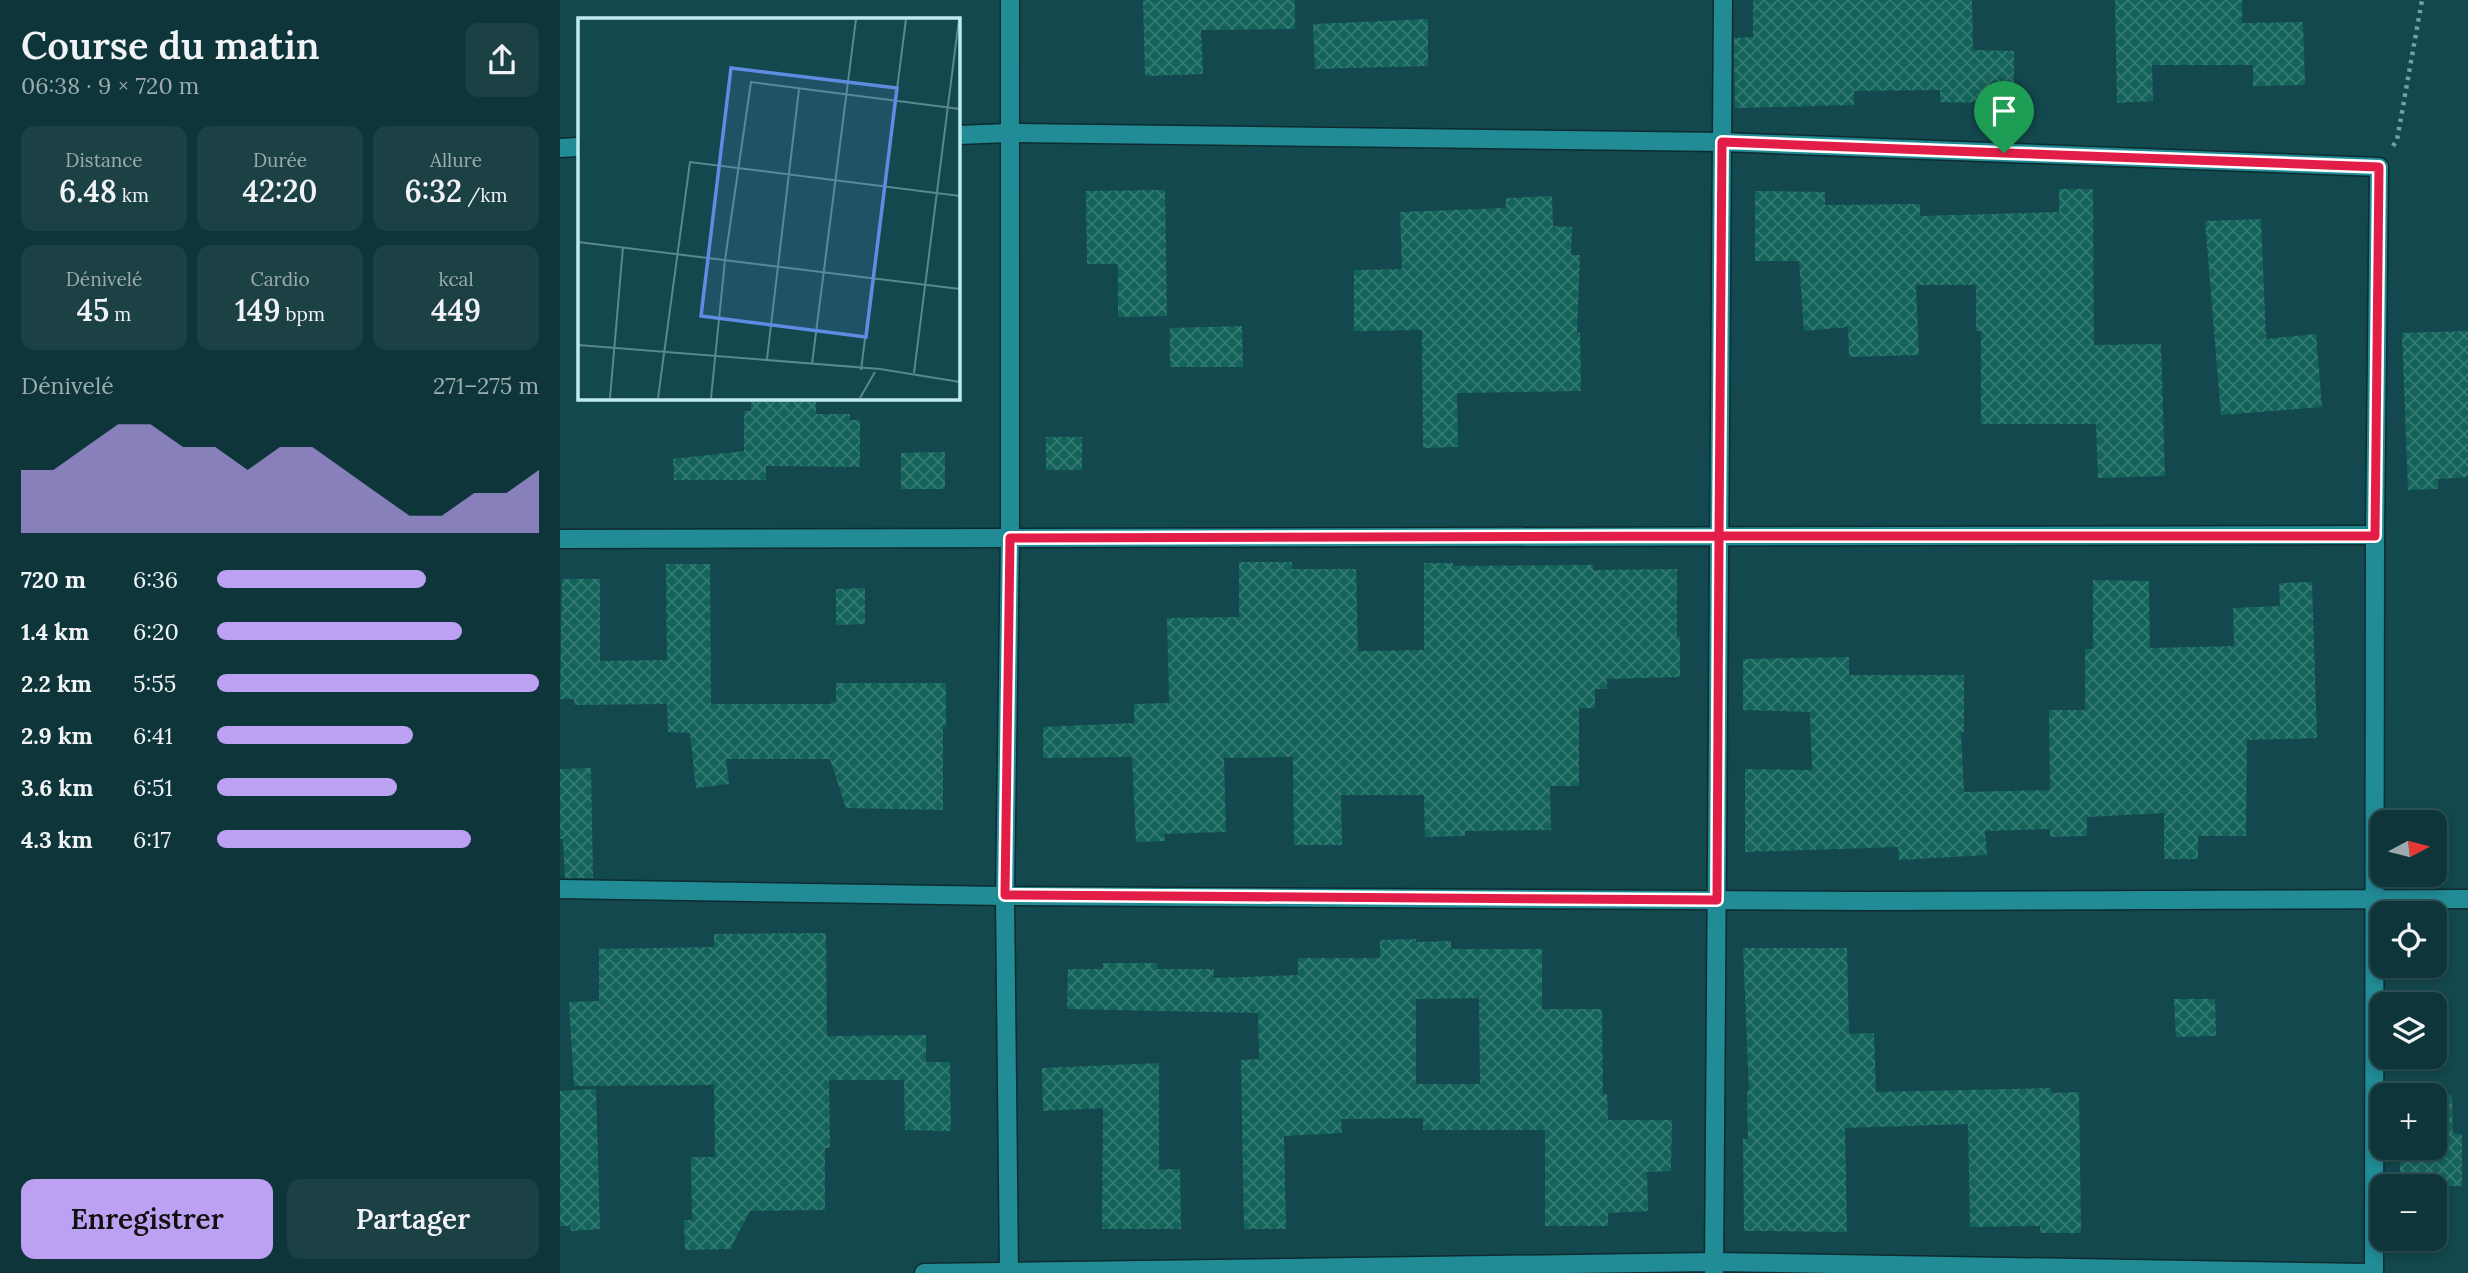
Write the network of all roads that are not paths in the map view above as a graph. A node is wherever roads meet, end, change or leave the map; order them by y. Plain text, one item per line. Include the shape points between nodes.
1 (1010, 0) edge
2 (1723, 0) edge
3 (1010, 133) junction
4 (959, 135) edge
5 (1722, 142) junction
6 (578, 147) edge
7 (560, 148) edge
8 (1719, 536) junction
9 (2375, 536) junction
10 (1010, 538) junction
11 (560, 539) edge
12 (560, 889) edge
13 (1005, 895) junction
14 (2374, 898) junction
15 (2468, 899) edge
16 (1717, 900) junction
17 (1714, 1268) edge
18 (1009, 1272) edge
19 (924, 1273) edge
20 (2365, 1273) edge
21 (2374, 1273) edge

1 - 3 street
2 - 5 street
3 - 4 street
3 - 5 street
3 - 10 street
5 - 8 street
5 - 9 street via 2379,167
6 - 7 street
8 - 9 street
8 - 10 street
8 - 16 street
9 - 14 street
10 - 11 street
10 - 13 street
12 - 13 street
13 - 16 street
13 - 18 street
14 - 15 street
14 - 16 street
14 - 21 street
16 - 17 street
17 - 18 street
17 - 20 street
18 - 19 street

